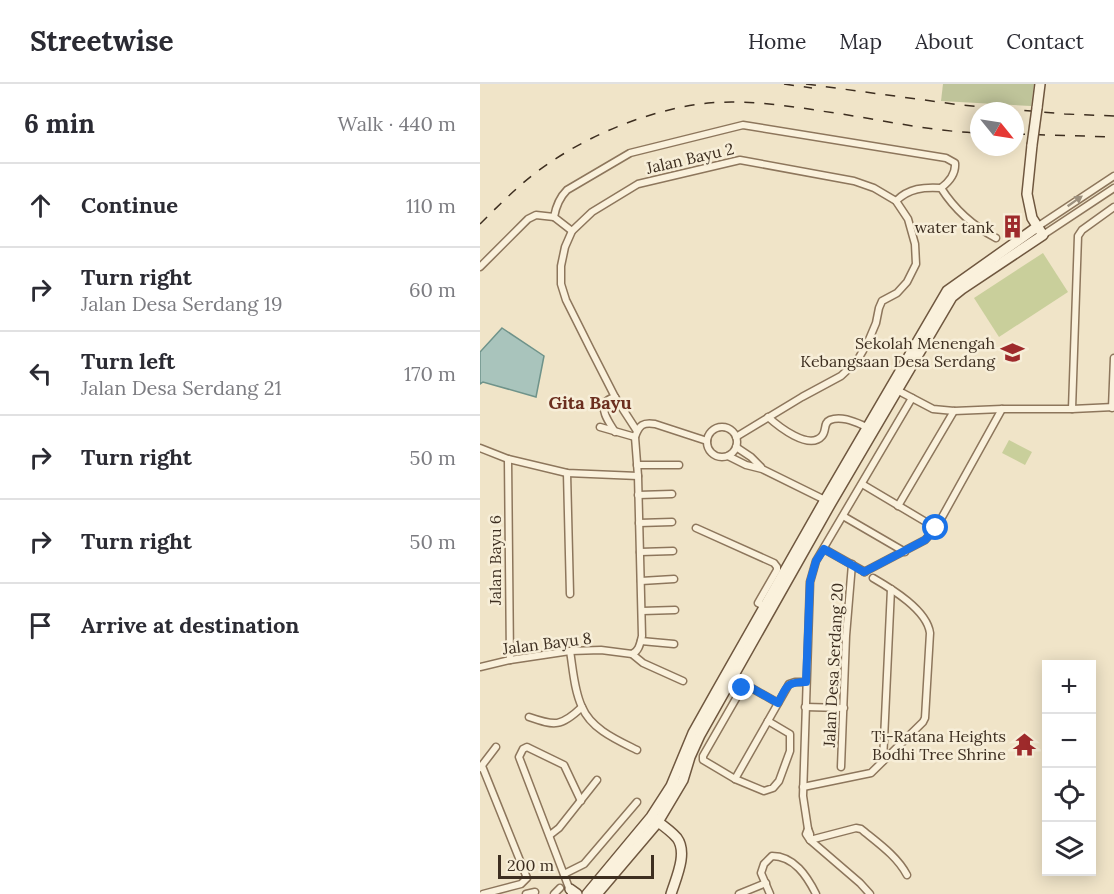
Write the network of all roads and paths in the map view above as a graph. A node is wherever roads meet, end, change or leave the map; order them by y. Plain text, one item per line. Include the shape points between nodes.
1 (1040, 84) edge
2 (1114, 176) edge
3 (941, 188) junction
4 (1114, 188) edge
5 (896, 201) junction
6 (1114, 207) edge
7 (554, 217) junction
8 (572, 231) junction
9 (1040, 231) junction
10 (996, 238) dead end
11 (480, 267) edge
12 (1114, 358) edge
13 (894, 388) junction
14 (615, 397) junction
15 (912, 398) junction
16 (1113, 406) edge
17 (1002, 409) junction
18 (1072, 410) junction
19 (954, 411) junction
20 (768, 417) junction
21 (600, 427) dead end
22 (867, 428) junction
23 (615, 432) junction
24 (636, 434) junction
25 (736, 436) junction
26 (707, 441) junction
27 (736, 447) junction
28 (480, 448) edge
29 (728, 456) junction
30 (508, 459) junction
31 (637, 465) junction
32 (679, 465) dead end
33 (762, 469) junction
34 (567, 473) junction
35 (638, 476) junction
36 (862, 484) junction
37 (672, 494) dead end
38 (638, 495) junction
39 (828, 501) junction
40 (898, 506) junction
41 (843, 516) junction
42 (672, 522) dead end
43 (639, 523) junction
44 (696, 528) dead end
45 (936, 528) junction
46 (824, 549) junction
47 (673, 550) dead end
48 (640, 552) junction
49 (905, 552) junction
50 (852, 564) junction
51 (868, 574) junction
52 (674, 579) dead end
53 (641, 581) junction
54 (891, 589) junction
55 (570, 594) dead end
56 (764, 606) junction
57 (675, 610) dead end
58 (642, 611) junction
59 (641, 641) junction
60 (675, 644) dead end
61 (570, 651) junction
62 (632, 654) junction
63 (510, 660) junction
64 (480, 667) edge
65 (683, 681) dead end
66 (806, 682) junction
67 (719, 694) junction
68 (734, 702) junction
69 (778, 703) junction
70 (582, 707) junction
71 (805, 707) junction
72 (843, 708) junction
73 (529, 717) dead end
74 (768, 721) junction
75 (496, 747) dead end
76 (636, 750) dead end
77 (883, 761) junction
78 (481, 767) edge
79 (842, 767) dead end
80 (735, 779) junction
81 (597, 780) dead end
82 (803, 787) junction
83 (581, 801) junction
84 (637, 802) dead end
85 (654, 819) junction
86 (550, 835) junction
87 (810, 840) junction
88 (564, 874) junction
89 (907, 875) dead end
90 (766, 883) junction
91 (570, 891) edge
92 (534, 892) dead end
93 (481, 893) edge
94 (589, 893) edge
95 (526, 894) edge
96 (554, 894) edge
97 (671, 894) edge
98 (740, 894) edge
99 (770, 894) edge
100 (816, 894) edge
101 (870, 894) edge

1 - 9 street, bridge via 1027,194 1032,218
9 -> 2 street
3 - 5 street via 915,189 903,193
3 - 7 street via 956,169 946,158 743,125 630,153 567,190 560,197
3 - 10 street via 965,218
4 - 9 street
5 - 8 street, Jalan Bayu 2 via 854,181 740,160 638,184 592,212
5 - 20 street via 908,219 915,244 916,264 908,282 882,301 857,361 841,376
6 - 18 street via 1078,236
7 - 8 street
7 - 11 street via 536,215 528,219
8 - 14 street via 561,266 561,284
9 - 13 street via 952,297
12 - 16 street
13 - 15 street
13 - 22 street
13 - 39 street
14 - 23 street via 604,406
14 - 24 street
15 - 19 street via 933,409
15 - 36 street
16 - 18 street
17 - 18 street
17 - 19 street
17 - 45 street
19 - 40 street
20 - 22 street via 789,433 808,440 820,438 832,419 849,420
20 - 25 street
21 - 23 street
22 - 39 street
23 - 24 street
24 - 26 street via 646,423 656,423
24 - 31 street
25 - 26 street via 730,429 720,427 712,430
25 - 27 street
26 - 29 street via 711,453
27 - 29 street
27 - 33 street
28 - 30 street
29 - 33 street
30 - 34 street
30 - 63 street, Jalan Bayu 6
31 - 32 street
31 - 35 street
33 - 39 street
34 - 35 street
34 - 55 street
35 - 38 street
36 - 40 street
36 - 41 street
37 - 38 street
38 - 43 street
39 - 56 street
39 - 67 street
40 - 45 street
41 - 46 street
41 - 49 street
42 - 43 street
43 - 48 street
44 - 56 street via 774,563 777,570 758,603
45 - 49 street
46 - 50 street
46 - 66 street via 810,582
47 - 48 street
48 - 53 street
49 - 51 street
50 - 51 street
50 - 72 street, Jalan Desa Serdang 20
51 - 54 street
52 - 53 street
53 - 58 street
54 - 77 street
54 - 77 street via 927,621 930,633 925,718
56 - 67 street
57 - 58 street
58 - 59 street
59 - 60 street
59 - 62 street
61 - 62 street, Jalan Bayu 8
61 - 63 street, Jalan Bayu 8
61 - 70 street
62 - 65 street, Jalan Bayu 8
63 - 64 street, Jalan Bayu 8
66 - 69 street via 789,684
66 - 71 street
67 - 68 street
67 - 85 street via 683,780
68 - 69 street via 742,688 748,686
68 - 80 street via 703,760
69 - 74 street
70 - 73 street via 557,724
70 - 76 street via 598,728
71 - 72 street
71 - 82 street
72 - 79 street, Jalan Desa Serdang 20
74 - 80 street
74 - 80 street via 790,734 790,751 779,781 764,791
75 - 78 street
77 - 82 street via 871,773
78 - 93 street via 527,878 521,884
81 - 83 street
82 - 87 street
83 - 86 street
83 - 86 street via 564,765 527,747 523,749 519,757
84 - 88 street via 584,864
85 - 94 street
85 - 97 street via 680,844 681,862
86 - 88 street
87 - 89 street via 861,829
87 - 101 street
88 - 91 street
90 - 98 street
90 - 99 street
90 - 100 street via 761,873 764,864 772,856 786,857 808,877
91 - 96 street
92 - 95 street

